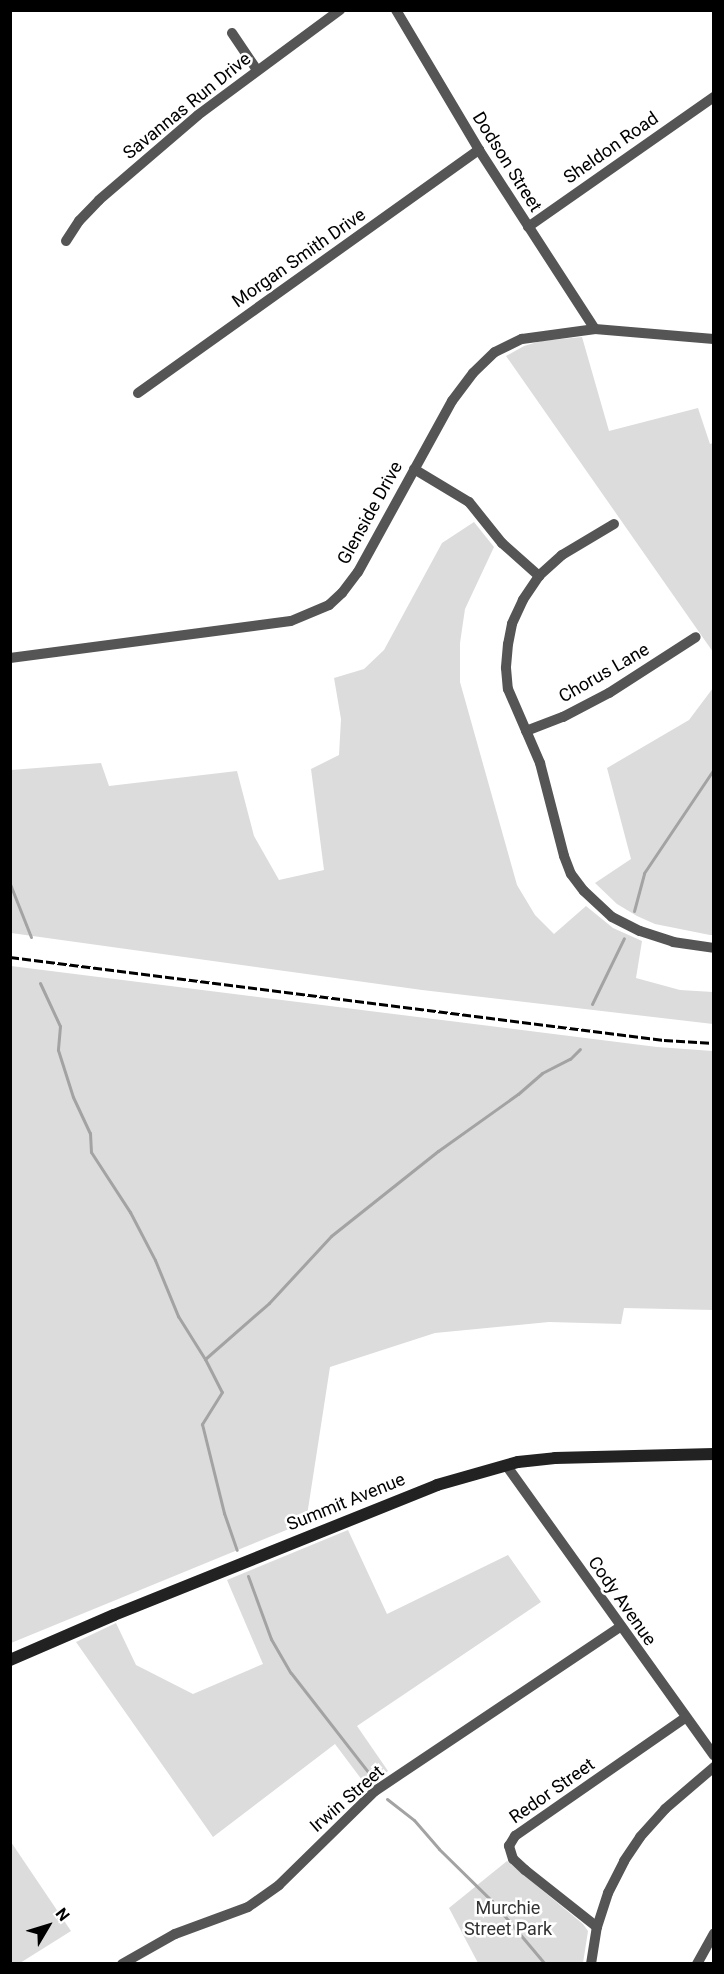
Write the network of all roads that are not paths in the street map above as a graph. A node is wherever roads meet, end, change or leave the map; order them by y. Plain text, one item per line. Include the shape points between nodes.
1 (340, 10) edge
2 (396, 10) edge
3 (232, 33) dead end
4 (257, 70) junction
5 (714, 97) edge
6 (479, 150) junction
7 (528, 227) junction
8 (66, 240) dead end
9 (595, 329) junction
10 (714, 339) edge
11 (138, 393) dead end
12 (414, 469) junction
13 (615, 524) dead end
14 (540, 576) junction
15 (696, 637) dead end
16 (10, 658) edge
17 (526, 731) junction
18 (714, 948) edge
19 (714, 1454) edge
20 (506, 1465) junction
21 (620, 1627) junction
22 (10, 1660) edge
23 (686, 1717) junction
24 (714, 1755) edge
25 (714, 1767) edge
26 (597, 1927) junction
27 (714, 1933) edge
28 (122, 1964) edge
29 (591, 1964) edge
30 (697, 1964) edge

1 - 4 street, Savannas Run Drive
2 - 6 street, Dodson Street
3 - 4 street
4 - 8 street, Savannas Run Drive via 99,200
5 - 7 street, Sheldon Road
6 - 7 street, Dodson Street
6 - 11 street, Morgan Smith Drive
7 - 9 street, Dodson Street
9 - 10 street, Glenside Drive
9 - 12 street, Glenside Drive via 522,339 495,352 452,401
12 - 14 street via 470,502 502,543
12 - 16 street, Glenside Drive via 358,572 329,605 291,621
13 - 14 street via 562,555
14 - 17 street via 523,600 508,644 508,689
15 - 17 street, Chorus Lane via 609,693
17 - 18 street via 548,790 564,856 584,891 612,917 640,931 673,942
19 - 20 main road, Summit Avenue via 590,1455
20 - 21 street, Cody Avenue
20 - 22 main road, Summit Avenue via 437,1485
21 - 23 street, Cody Avenue
21 - 28 street, Irwin Street via 375,1791 279,1885 248,1906 175,1934
23 - 24 street, Cody Avenue
23 - 26 street, Redor Street via 515,1836 509,1846 513,1858 525,1870
25 - 26 street via 665,1809 640,1837 608,1893
26 - 29 street
27 - 30 street

